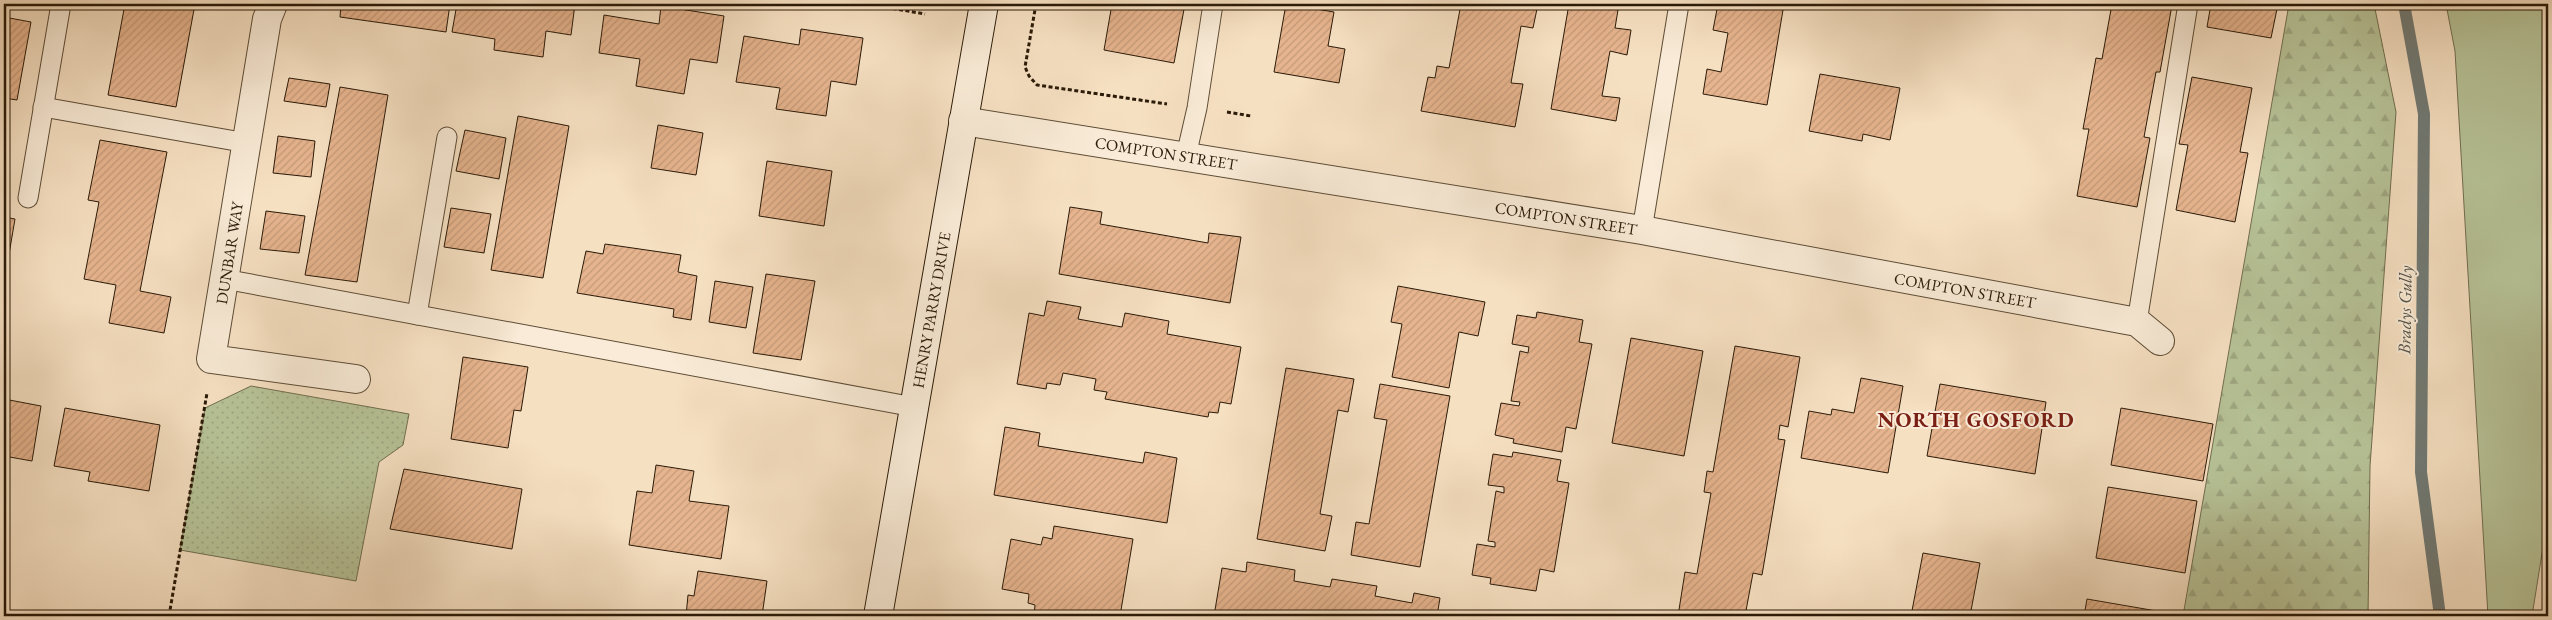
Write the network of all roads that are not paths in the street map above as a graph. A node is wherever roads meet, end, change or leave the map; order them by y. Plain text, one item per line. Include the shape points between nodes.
1 (61, 4) edge
2 (273, 4) edge
3 (984, 4) edge
4 (1213, 4) edge
5 (1679, 4) edge
6 (2188, 4) edge
7 (43, 107) junction
8 (963, 121) junction
9 (447, 137) dead end
10 (246, 143) junction
11 (1186, 156) junction
12 (28, 198) dead end
13 (1642, 230) junction
14 (224, 279) junction
15 (417, 315) junction
16 (2137, 322) junction
17 (2160, 341) dead end
18 (356, 380) dead end
19 (914, 407) junction
20 (878, 616) edge

1 - 7 lane
2 - 10 street, DUNBAR WAY via 267,19
3 - 8 street, HENRY PARRY DRIVE
4 - 11 lane
5 - 13 lane
6 - 16 lane
7 - 10 lane
7 - 12 lane
8 - 11 street, COMPTON STREET
8 - 19 street, HENRY PARRY DRIVE
9 - 15 lane
10 - 14 street, DUNBAR WAY
11 - 13 street, COMPTON STREET
13 - 16 street, COMPTON STREET
14 - 15 lane
14 - 18 street, DUNBAR WAY via 212,359
15 - 19 lane
16 - 17 street, COMPTON STREET
19 - 20 street, HENRY PARRY DRIVE

